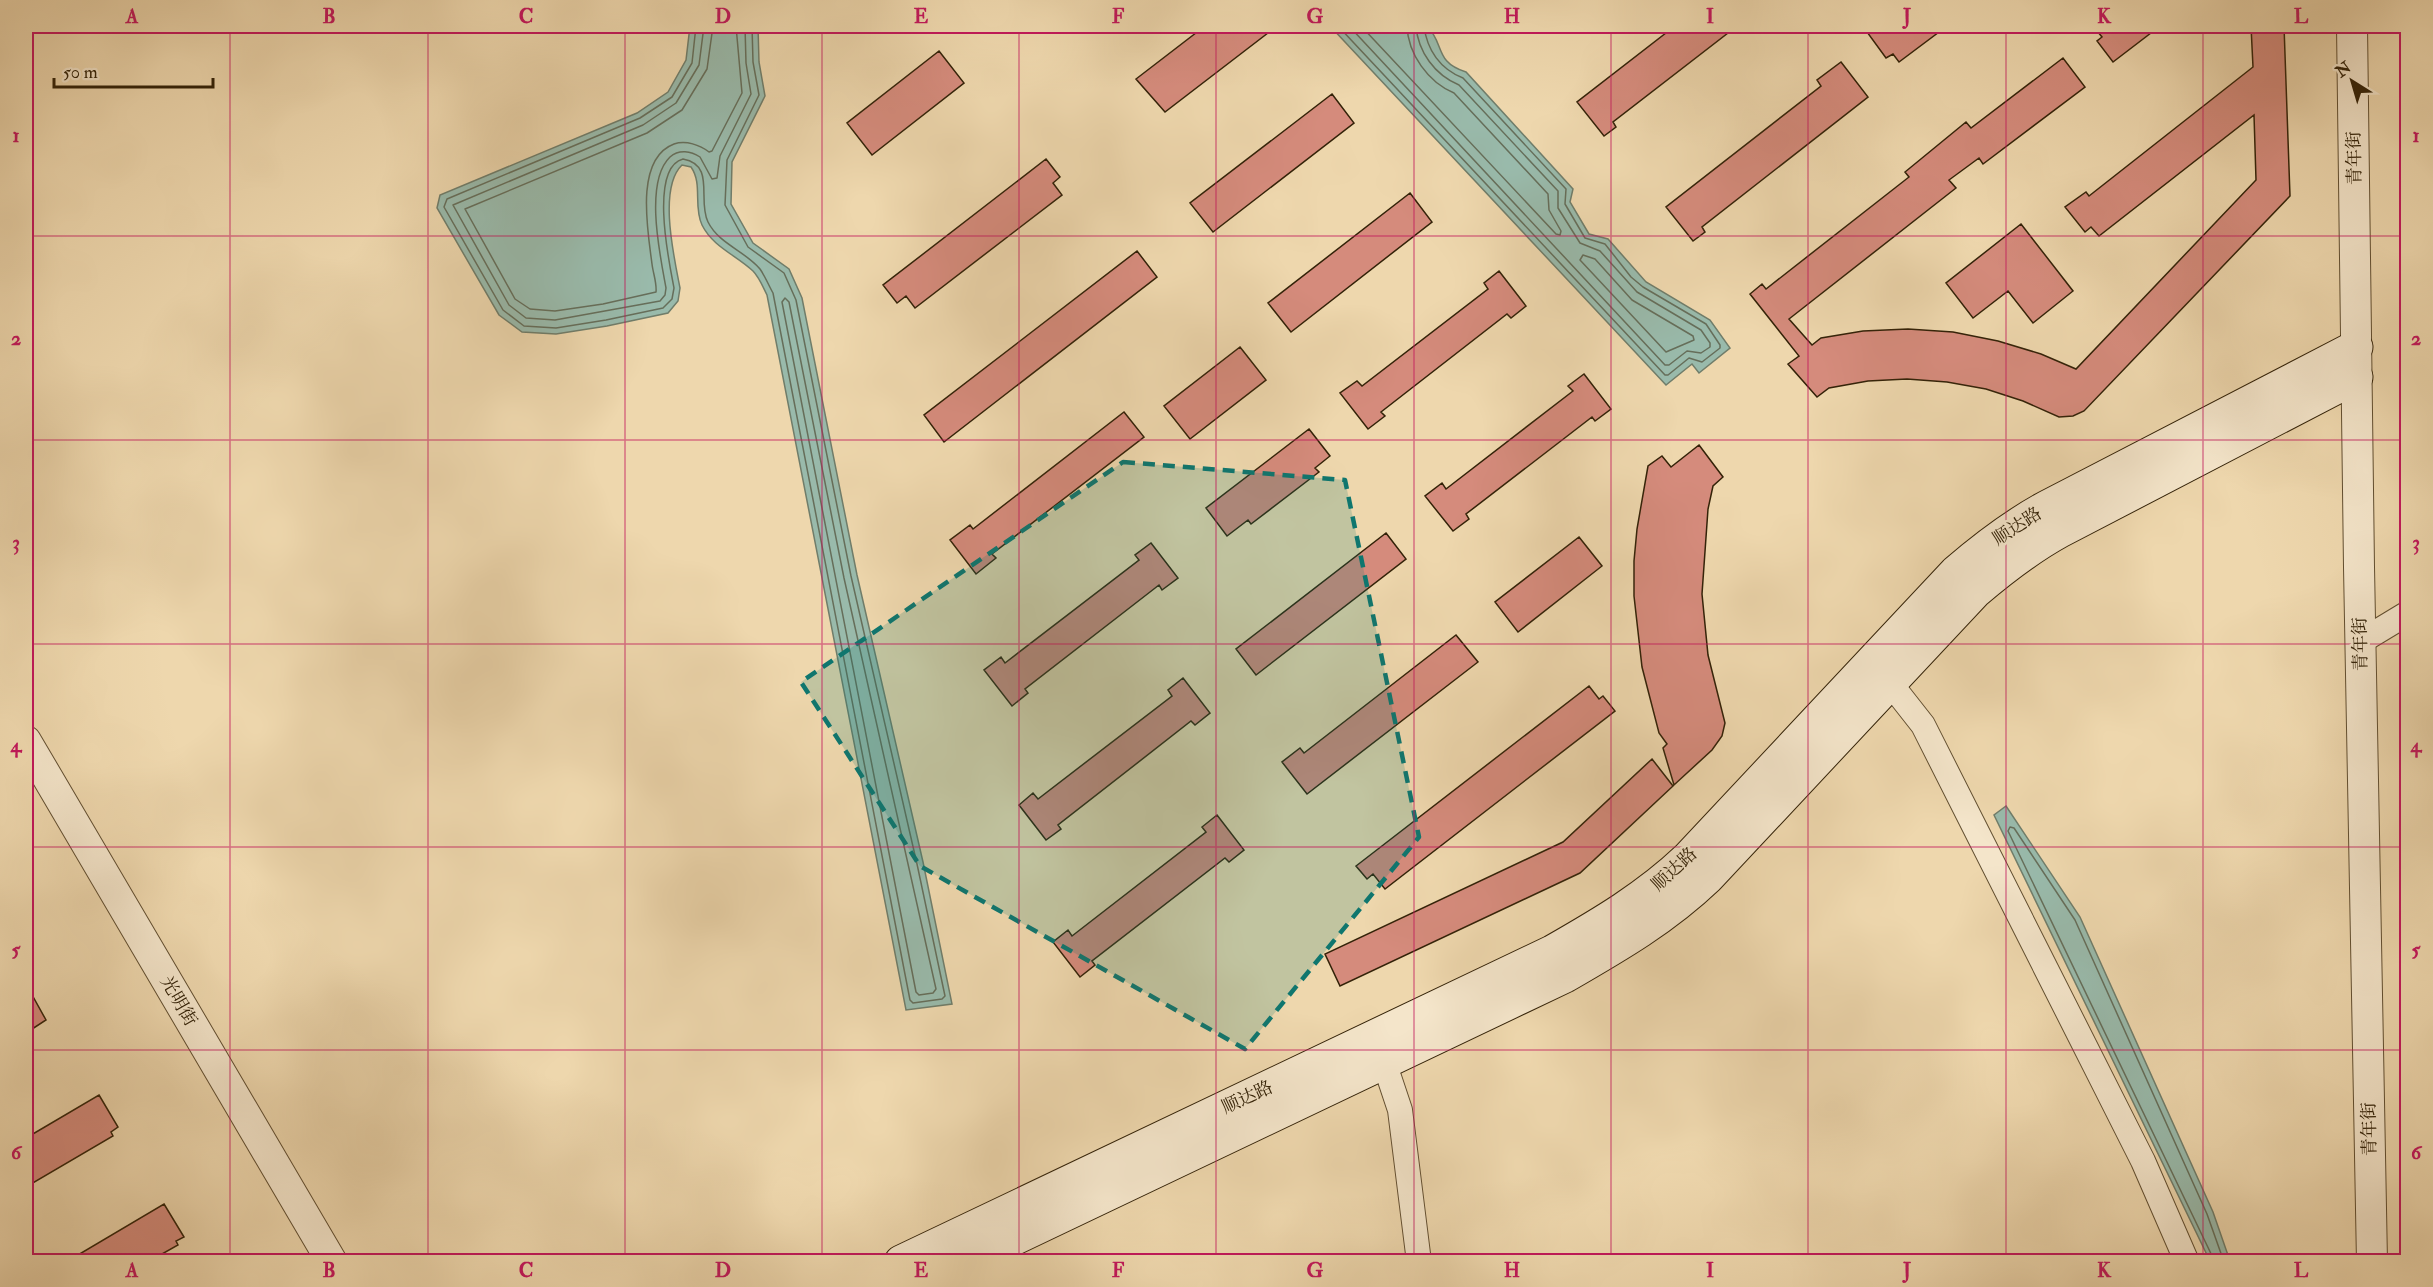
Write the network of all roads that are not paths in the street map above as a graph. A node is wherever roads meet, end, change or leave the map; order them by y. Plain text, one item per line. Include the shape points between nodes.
1 (2352, 26) edge
2 (2356, 362) junction
3 (2408, 613) edge
4 (2360, 642) junction
5 (1890, 683) junction
6 (26, 741) edge
7 (1384, 1062) junction
8 (332, 1262) edge
9 (901, 1262) edge
10 (965, 1262) edge
11 (1419, 1262) edge
12 (2187, 1262) edge
13 (2372, 1262) edge

1 - 2 street, 青年街
2 - 4 street, 青年街
2 - 5 main road, 顺达路 via 2032,546 1975,592
2 - 9 main road, 顺达路 via 2047,507 1985,547 1956,572 1688,858 1629,907 1552,952
3 - 4 street
4 - 13 street, 青年街
5 - 7 main road, 顺达路 via 1678,906 1565,976
5 - 12 street via 1923,725 2143,1161
6 - 8 street, 光明街
7 - 10 main road, 顺达路
7 - 11 street via 1400,1110

